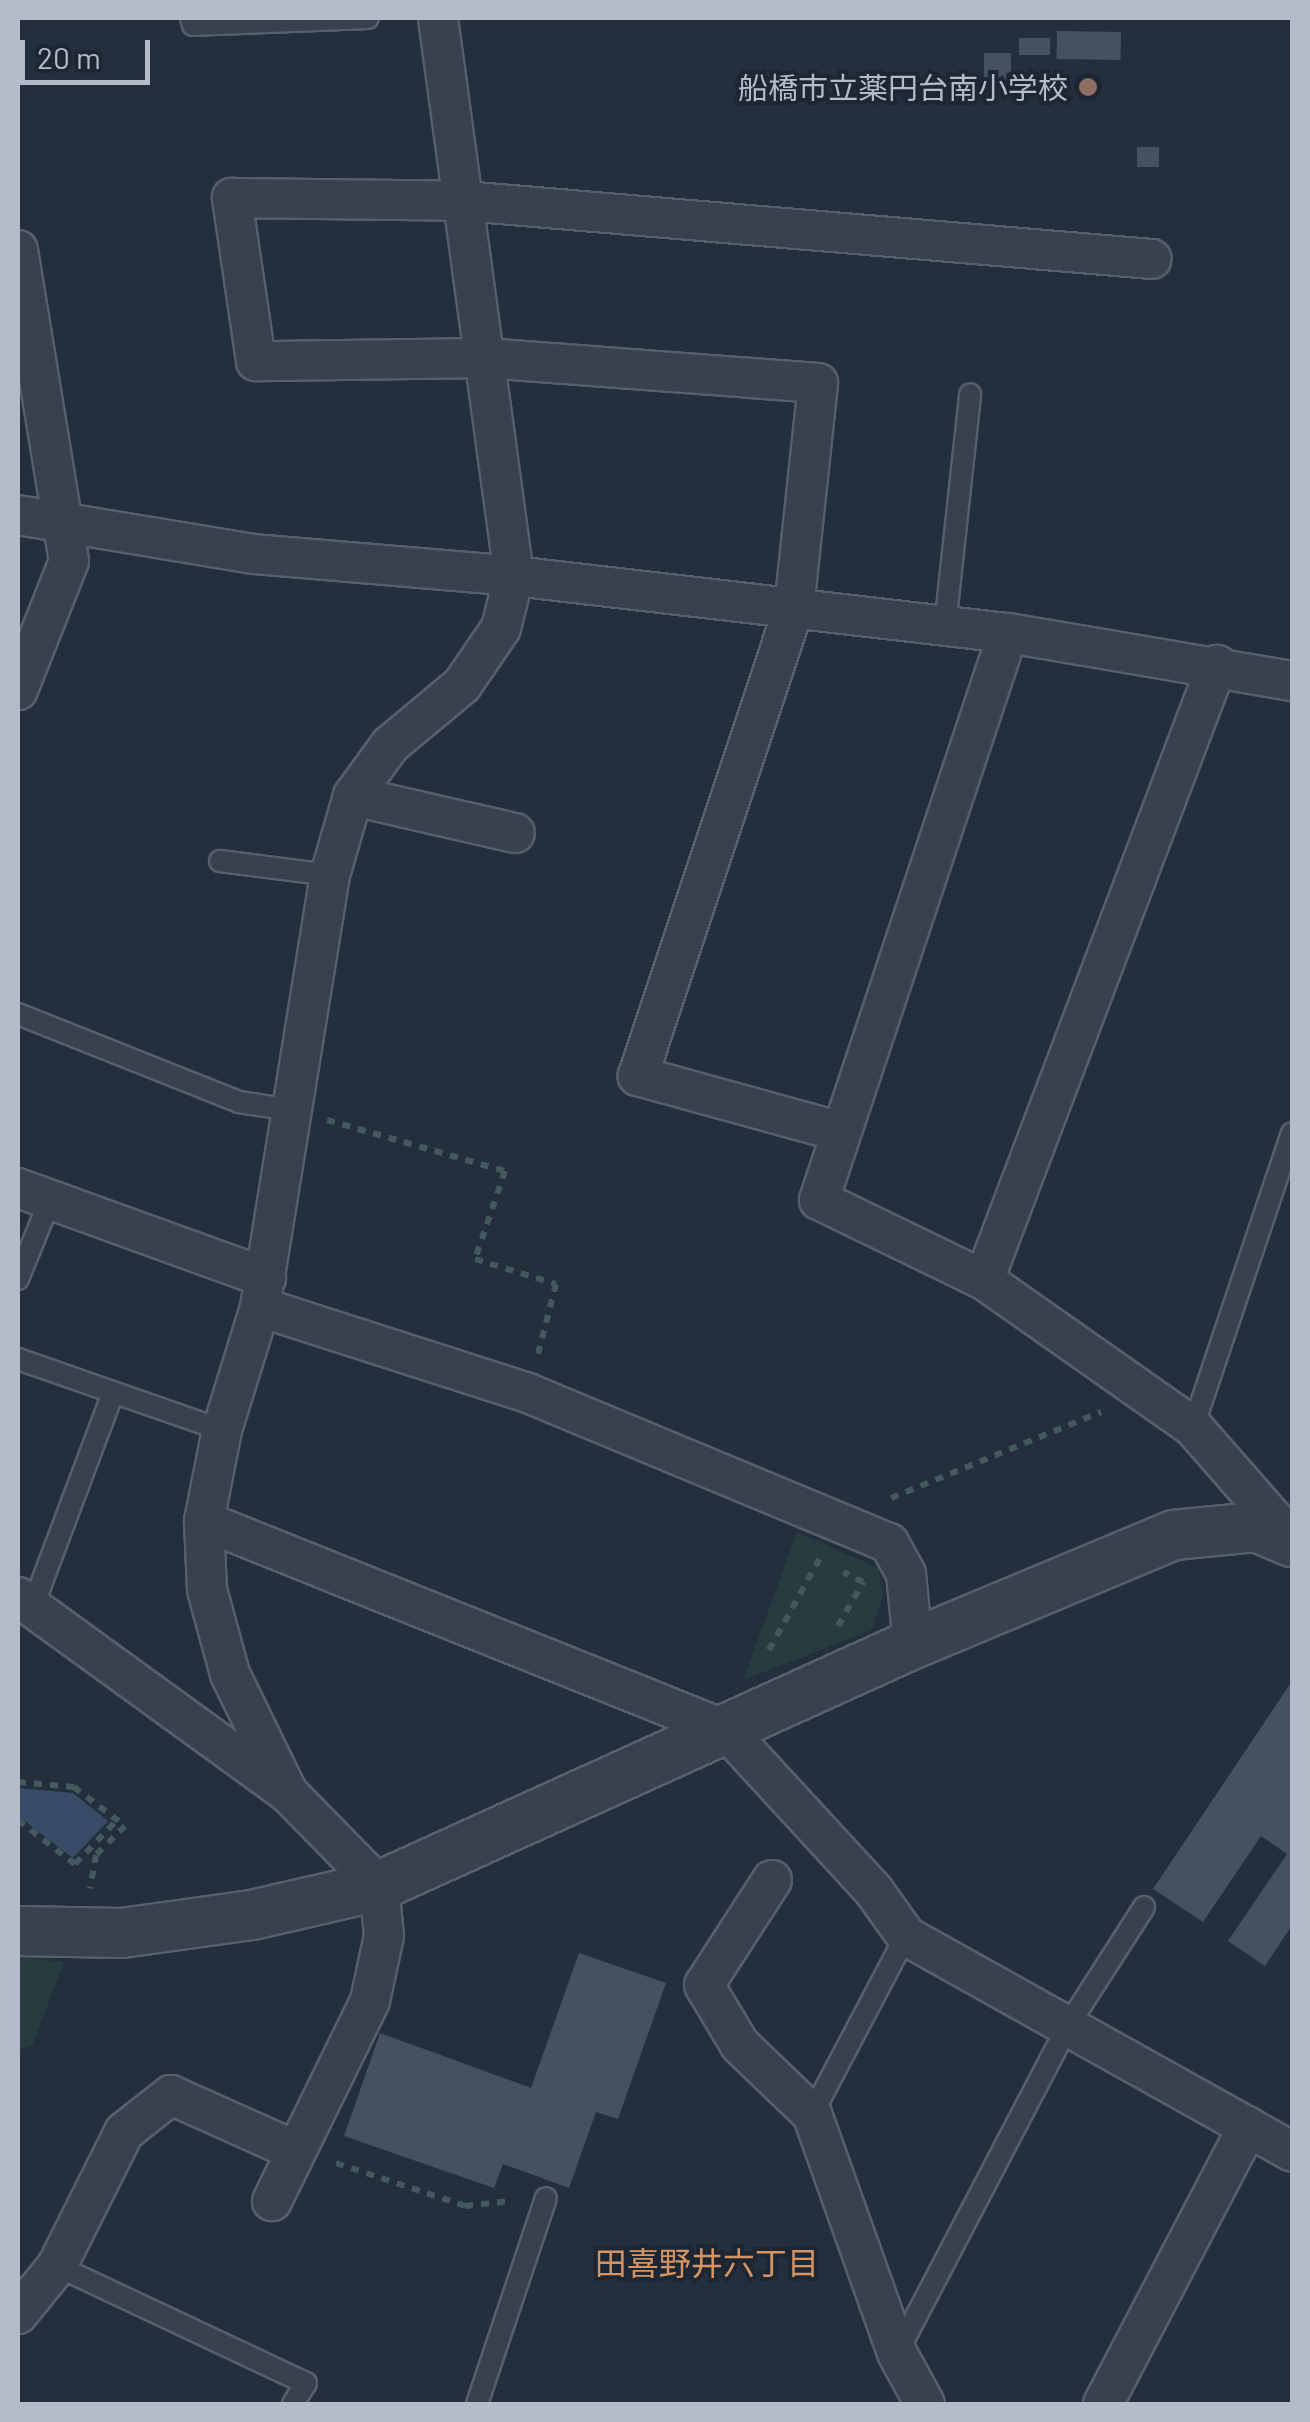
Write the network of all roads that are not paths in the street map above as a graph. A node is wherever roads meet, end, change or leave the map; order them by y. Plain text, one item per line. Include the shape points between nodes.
1 (191, 18) edge
2 (368, 18) edge
3 (438, 18) edge
4 (464, 201) junction
5 (18, 250) edge
6 (1152, 259) dead end
7 (482, 358) junction
8 (970, 394) dead end
9 (18, 515) edge
10 (63, 522) junction
11 (514, 576) junction
12 (794, 608) junction
13 (945, 626) junction
14 (1008, 634) junction
15 (1217, 664) junction
16 (1292, 681) edge
17 (18, 690) edge
18 (352, 796) junction
19 (515, 832) dead end
20 (220, 861) dead end
21 (330, 875) junction
22 (18, 1014) edge
23 (292, 1110) junction
24 (842, 1132) junction
25 (1292, 1132) edge
26 (34, 1194) edge
27 (18, 1280) edge
28 (984, 1280) junction
29 (263, 1293) junction
30 (18, 1359) edge
31 (114, 1393) junction
32 (1193, 1427) junction
33 (222, 1430) junction
34 (204, 1521) junction
35 (1292, 1541) edge
36 (26, 1600) edge
37 (914, 1644) junction
38 (726, 1730) junction
39 (288, 1793) junction
40 (772, 1880) dead end
41 (379, 1886) junction
42 (1144, 1908) dead end
43 (18, 1931) edge
44 (906, 1936) junction
45 (1069, 2024) junction
46 (812, 2114) junction
47 (1248, 2127) junction
48 (292, 2149) junction
49 (1292, 2152) edge
50 (546, 2198) road end
51 (272, 2201) dead end
52 (57, 2266) junction
53 (18, 2314) edge
54 (897, 2352) junction
55 (293, 2404) edge
56 (477, 2404) edge
57 (925, 2404) edge
58 (1103, 2404) edge

1 - 2 lane via 192,25
3 - 4 street
4 - 6 street
4 - 7 street
4 - 7 street via 232,198 256,360
5 - 10 street
7 - 11 street
7 - 12 street via 818,383
8 - 13 lane
9 - 10 street
10 - 11 street via 254,554
10 - 17 street via 68,561
11 - 12 street
11 - 18 street via 501,628 462,685 390,745
12 - 13 street
12 - 24 street via 638,1076
13 - 14 street
14 - 15 street
14 - 24 street
15 - 16 street
15 - 28 street
18 - 19 street
18 - 21 street
20 - 21 lane
21 - 23 street
22 - 23 lane via 239,1102
23 - 29 street
24 - 28 street via 819,1200
25 - 32 lane
26 - 27 lane
26 - 29 street
28 - 32 street
29 - 33 street
29 - 37 street via 528,1393 888,1542 906,1574
30 - 31 lane
31 - 33 lane
31 - 36 lane
32 - 35 street
33 - 34 street
34 - 38 street
34 - 39 street via 207,1590 230,1674
35 - 37 street via 1256,1527 1174,1534
36 - 39 street
37 - 38 street
38 - 41 street
38 - 44 street via 874,1891
39 - 41 street
40 - 46 street via 704,1985 740,2045
41 - 43 street via 252,1915 122,1933
41 - 48 street via 384,1936 370,2001
42 - 45 lane
44 - 45 street
44 - 46 lane
45 - 47 street
45 - 54 lane
46 - 54 street
47 - 49 street
47 - 58 street
48 - 51 street
48 - 52 street via 171,2095 124,2132
50 - 56 lane
52 - 53 street
52 - 55 lane via 306,2383
54 - 57 street

